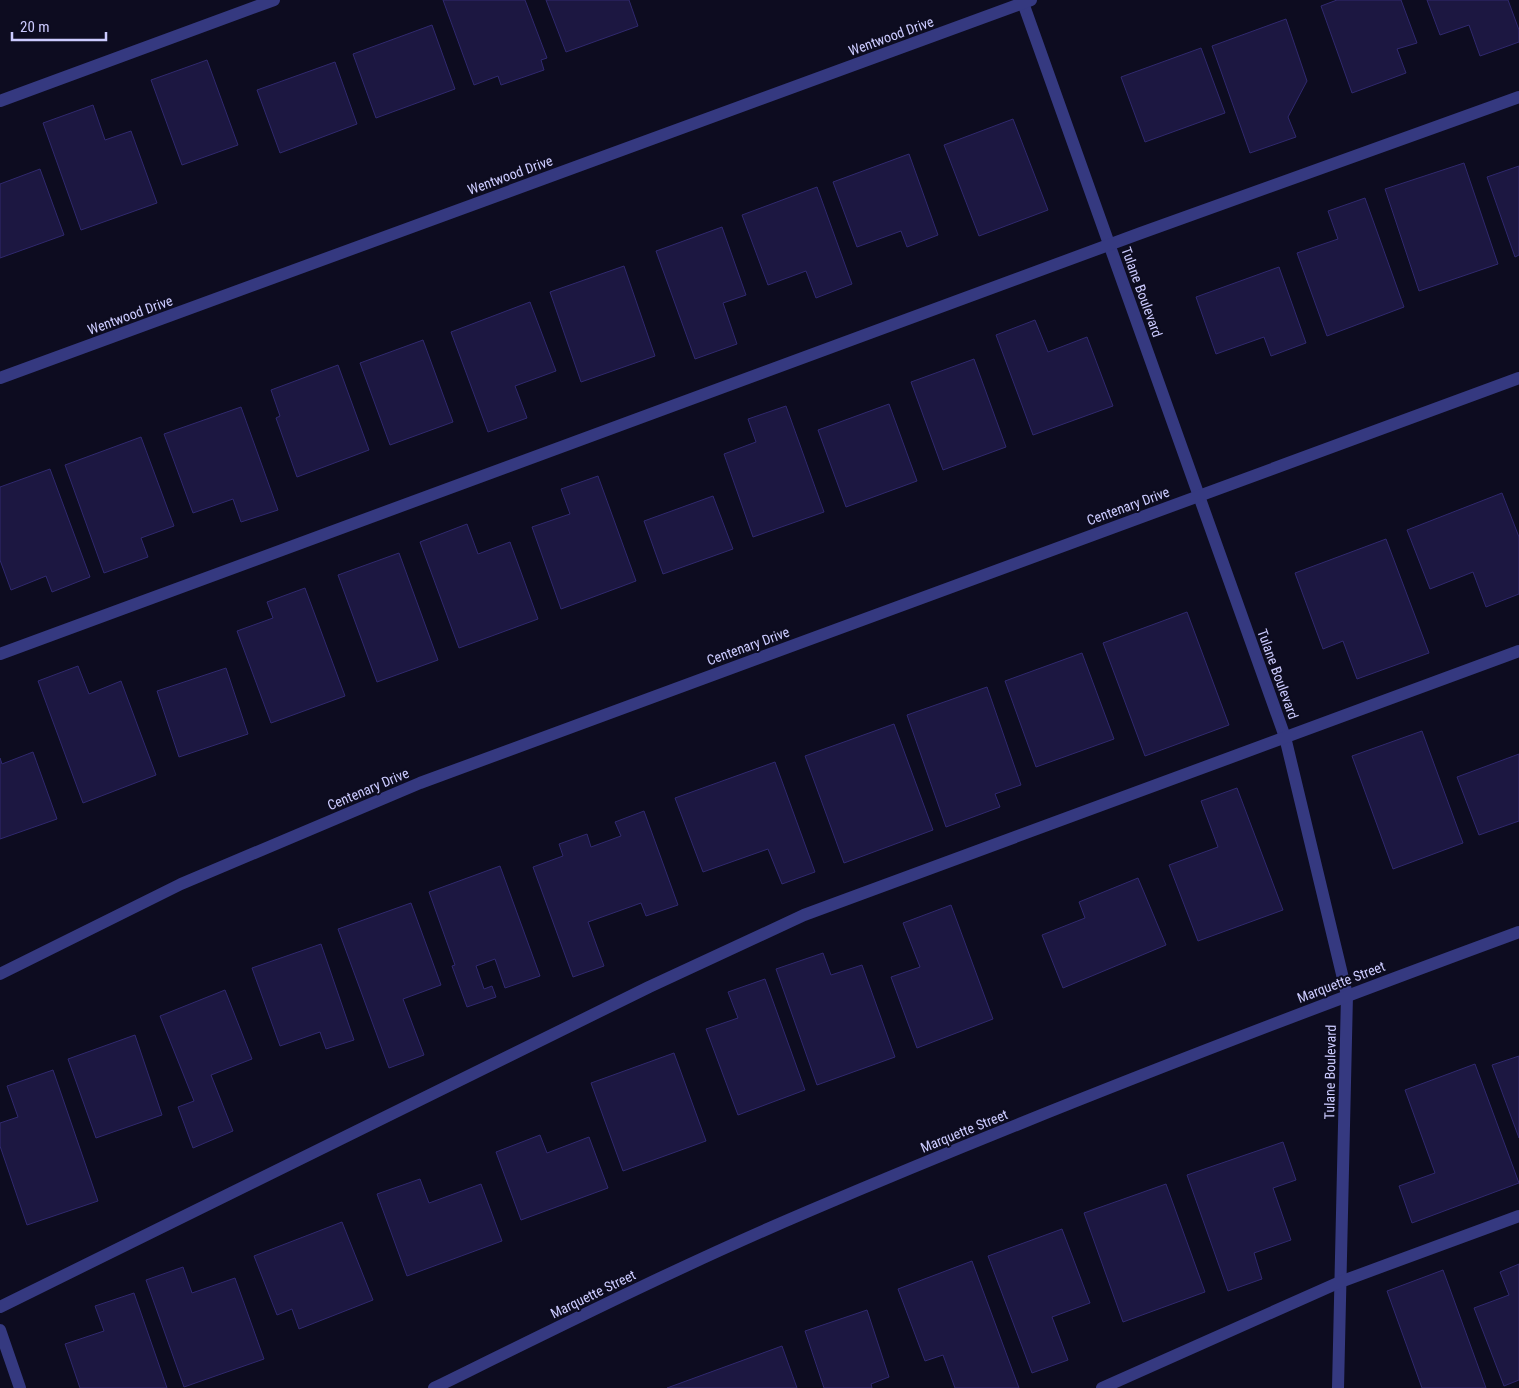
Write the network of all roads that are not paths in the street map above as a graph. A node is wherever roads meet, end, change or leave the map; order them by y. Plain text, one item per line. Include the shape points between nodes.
1 (274, 0) edge
2 (1026, 1) edge
3 (1519, 97) edge
4 (0, 101) edge
5 (1110, 245) junction
6 (0, 378) edge
7 (1519, 378) edge
8 (1199, 496) junction
9 (1519, 652) edge
10 (0, 654) edge
11 (1285, 738) junction
12 (1519, 932) edge
13 (0, 974) edge
14 (1347, 995) junction
15 (1519, 1216) edge
16 (1340, 1282) junction
17 (0, 1307) edge
18 (0, 1330) edge
19 (20, 1388) edge
20 (434, 1388) edge
21 (1102, 1388) edge
22 (1338, 1388) edge

1 - 4 street
2 - 5 street, Tulane Boulevard
2 - 6 street, Wentwood Drive
3 - 5 street
5 - 8 street, Tulane Boulevard
5 - 10 street
7 - 8 street, Centenary Drive
8 - 11 street, Tulane Boulevard
8 - 13 street, Centenary Drive via 420,783 181,884
9 - 11 street
11 - 14 street, Tulane Boulevard
11 - 17 street via 804,915 649,987
12 - 14 street, Marquette Street
14 - 16 street, Tulane Boulevard
14 - 20 street, Marquette Street via 1118,1084 807,1212 608,1302
15 - 16 street
16 - 21 street
16 - 22 street, Tulane Boulevard
18 - 19 street

